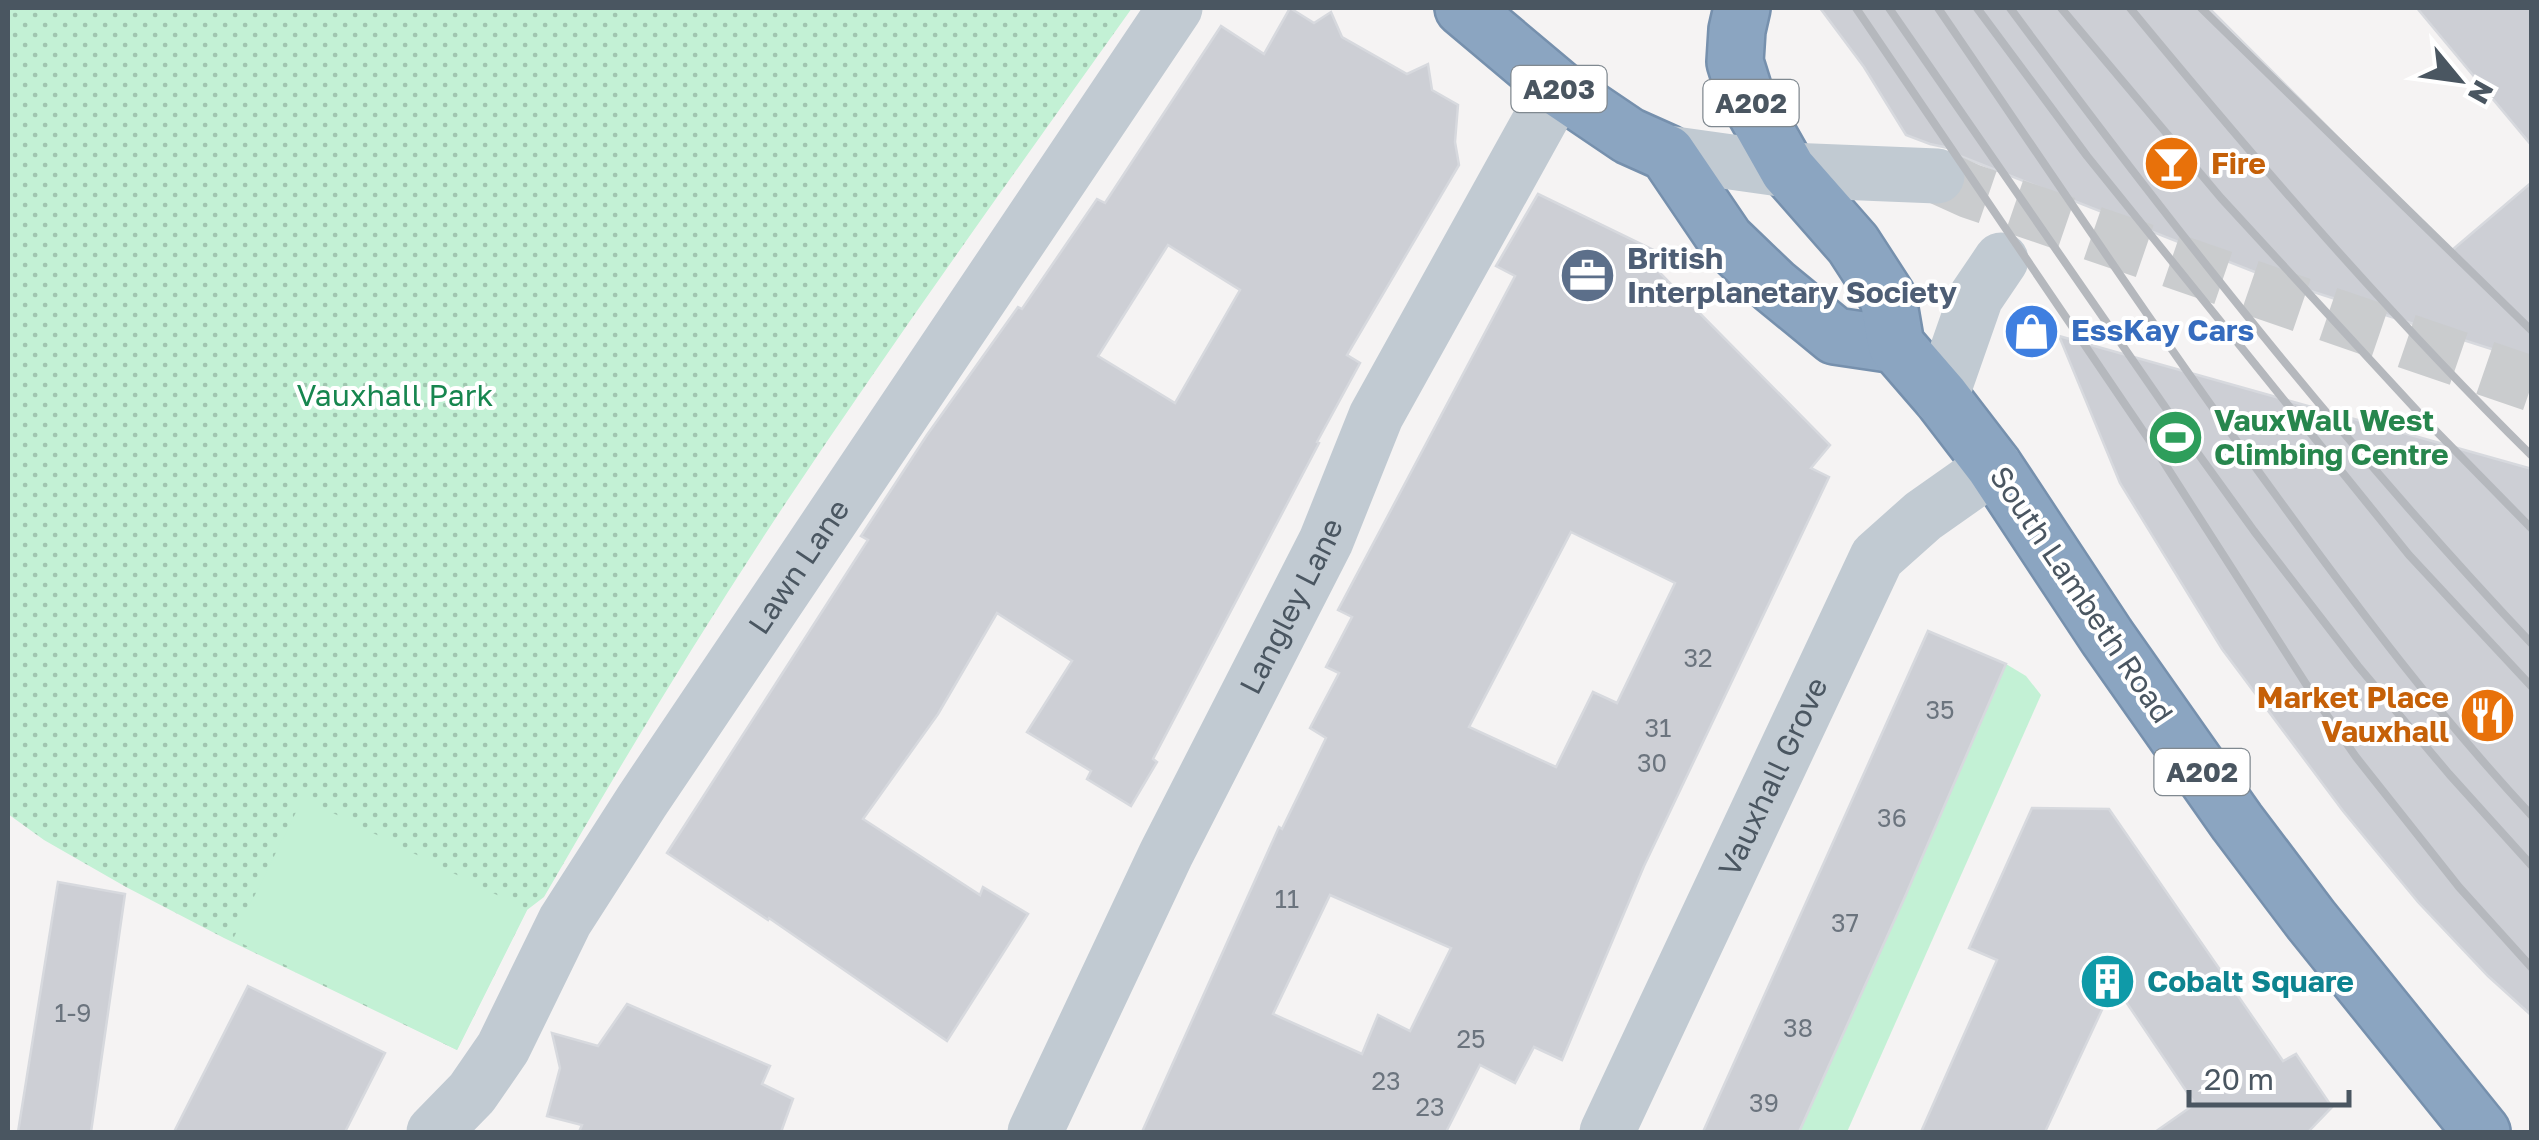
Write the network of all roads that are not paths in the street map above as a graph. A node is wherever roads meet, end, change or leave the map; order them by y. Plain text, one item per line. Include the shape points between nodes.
1 (1175, 8) edge
2 (1463, 8) edge
3 (1742, 8) edge
4 (1558, 88) junction
5 (1667, 153) junction
6 (1788, 170) junction
7 (1937, 176) tunnel mouth
8 (2002, 260) dead end
9 (1896, 345) junction
10 (1941, 397) junction
11 (1994, 466) junction
12 (434, 1132) edge
13 (1035, 1132) edge
14 (1607, 1132) edge
15 (2482, 1132) edge

1 - 12 street, Lawn Lane via 642,801 565,921 503,1048
2 - 4 highway, A203
3 - 6 highway, A202 via 1735,62 1745,94
4 - 5 highway, A203
4 - 13 street, Langley Lane via 1376,416 1326,541 1166,854
5 - 6 street
5 - 9 highway via 1726,240 1774,286 1835,336
6 - 7 street
6 - 9 highway, A202 via 1853,244 1888,298
8 - 10 street via 1976,297
9 - 10 highway, South Lambeth Road / A202
10 - 11 highway, South Lambeth Road / A202
11 - 14 street, Vauxhall Grove via 1877,557
11 - 15 highway, South Lambeth Road / A202 via 2237,822

